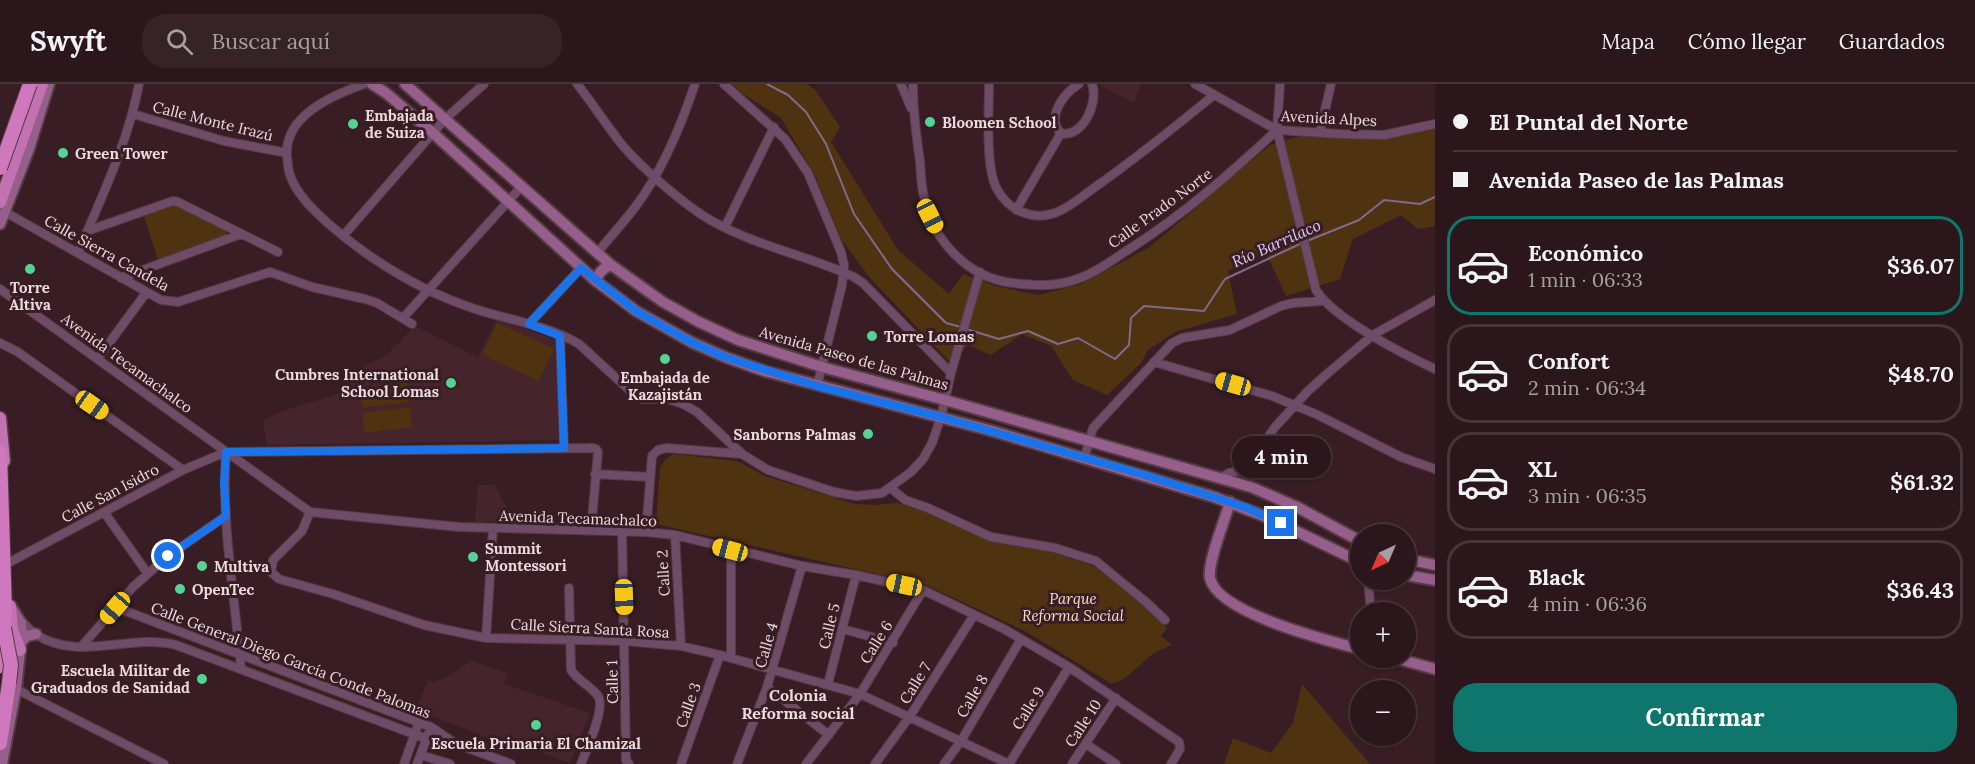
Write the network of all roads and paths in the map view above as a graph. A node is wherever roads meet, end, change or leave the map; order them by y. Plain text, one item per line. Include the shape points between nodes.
1 (32, 84) edge
2 (42, 84) edge
3 (49, 84) edge
4 (139, 84) edge
5 (364, 84) edge
6 (372, 84) edge
7 (405, 84) edge
8 (484, 84) edge
9 (577, 84) edge
10 (695, 84) edge
11 (724, 84) edge
12 (901, 84) edge
13 (914, 84) edge
14 (989, 84) edge
15 (1079, 84) edge
16 (1092, 84) edge
17 (1195, 84) edge
18 (1280, 84) edge
19 (1331, 84) edge
20 (1214, 95) junction
21 (913, 112) junction
22 (133, 114) junction
23 (445, 118) junction
24 (1435, 124) edge
25 (774, 127) junction
26 (1276, 130) junction
27 (1320, 132) junction
28 (433, 133) junction
29 (1061, 134) junction
30 (9, 152) junction
31 (287, 153) junction
32 (0, 165) edge
33 (655, 176) junction
34 (522, 186) junction
35 (5, 188) junction
36 (508, 201) junction
37 (3, 207) edge
38 (1016, 210) junction
39 (0, 224) edge
40 (725, 227) junction
41 (87, 231) junction
42 (241, 234) junction
43 (343, 236) junction
44 (586, 244) junction
45 (278, 252) dead end
46 (78, 253) junction
47 (597, 253) junction
48 (572, 260) junction
49 (611, 265) junction
50 (581, 268) junction
51 (844, 272) junction
52 (980, 272) junction
53 (121, 278) junction
54 (596, 281) junction
55 (0, 289) edge
56 (427, 291) junction
57 (146, 293) junction
58 (1435, 300) edge
59 (1322, 301) junction
60 (403, 318) junction
61 (412, 324) dead end
62 (529, 324) junction
63 (1373, 335) junction
64 (560, 336) junction
65 (0, 343) edge
66 (98, 358) junction
67 (1154, 362) junction
68 (822, 367) junction
69 (1435, 369) edge
70 (951, 373) junction
71 (817, 386) junction
72 (945, 399) junction
73 (1295, 405) junction
74 (941, 417) junction
75 (0, 418) edge
76 (1088, 442) junction
77 (564, 448) junction
78 (226, 452) junction
79 (0, 453) edge
80 (742, 454) junction
81 (1084, 459) junction
82 (1435, 469) edge
83 (183, 470) junction
84 (595, 474) junction
85 (650, 477) junction
86 (1220, 478) junction
87 (891, 488) junction
88 (1251, 488) junction
89 (1215, 497) junction
90 (1230, 502) junction
91 (1245, 507) junction
92 (104, 512) junction
93 (310, 512) junction
94 (226, 516) junction
95 (493, 528) junction
96 (591, 530) junction
97 (622, 531) junction
98 (646, 531) junction
99 (675, 535) junction
100 (1350, 536) edge
101 (730, 550) junction
102 (1350, 557) edge
103 (1416, 561) edge
104 (8, 563) junction
105 (1435, 565) edge
106 (802, 566) junction
107 (148, 574) junction
108 (856, 575) junction
109 (1416, 577) edge
110 (1435, 580) edge
111 (569, 588) dead end
112 (923, 591) junction
113 (9, 601) junction
114 (115, 608) junction
115 (974, 615) junction
116 (19, 618) junction
117 (1165, 620) dead end
118 (4, 628) junction
119 (843, 629) junction
120 (36, 634) junction
121 (486, 638) junction
122 (569, 639) junction
123 (1021, 639) junction
124 (625, 641) junction
125 (893, 643) junction
126 (209, 644) junction
127 (20, 646) junction
128 (681, 646) junction
129 (1350, 646) edge
130 (81, 647) junction
131 (240, 655) junction
132 (720, 655) junction
133 (204, 656) junction
134 (731, 658) junction
135 (1416, 664) edge
136 (0, 666) edge
137 (1069, 667) junction
138 (241, 669) junction
139 (1435, 669) edge
140 (773, 670) junction
141 (828, 684) junction
142 (767, 687) junction
143 (16, 692) junction
144 (860, 694) junction
145 (1116, 698) junction
146 (0, 702) edge
147 (910, 716) junction
148 (419, 722) junction
149 (431, 727) junction
150 (415, 735) junction
151 (829, 735) junction
152 (427, 739) junction
153 (961, 741) junction
154 (0, 743) edge
155 (454, 743) junction
156 (1086, 744) junction
157 (421, 754) junction
158 (627, 762) edge
159 (2, 764) edge
160 (153, 764) edge
161 (164, 764) edge
162 (404, 764) edge
163 (417, 764) edge
164 (450, 764) edge
165 (511, 764) edge
166 (581, 764) edge
167 (681, 764) edge
168 (737, 764) edge
169 (806, 764) edge
170 (875, 764) edge
171 (944, 764) edge
172 (1009, 764) edge
173 (1072, 764) edge
174 (1116, 764) edge
175 (1171, 764) edge

1 - 30 highway
1 - 32 highway, bridge
2 - 35 highway
3 - 37 main road via 29,149
4 - 22 street
5 - 31 street via 308,113 298,123
6 - 28 main road
7 - 23 main road, Avenida Paseo de las Palmas
8 - 23 street
9 - 33 street via 624,147
10 - 33 street via 684,117
11 - 25 street
12 - 21 street, Calle Prado Norte
13 - 21 street, Calle Prado Norte
14 - 38 street via 992,174 996,188
15 - 29 street via 1068,92 1055,114
16 - 29 street via 1090,113 1071,133
17 - 20 street, Avenida Alpes
18 - 26 street
19 - 27 street
20 - 26 street, Avenida Alpes
20 - 38 street via 1134,160 1056,213 1036,215
21 - 52 street, Calle Prado Norte via 924,198 930,216 944,244
22 - 31 street, Calle Monte Irazú via 224,141
22 - 41 street
23 - 28 street
23 - 34 main road, Avenida Paseo de las Palmas
24 - 27 street, Avenida Alpes via 1383,135
25 - 40 street
25 - 51 street via 808,173 841,252
26 - 27 street, Avenida Alpes
26 - 52 street, Calle Prado Norte via 1148,238 1101,268 1080,278 1039,287 1005,282
26 - 59 street via 1304,247
28 - 36 main road
28 - 43 street
29 - 38 street
30 - 32 street
30 - 35 highway
31 - 43 street via 289,174 298,190 314,211
33 - 40 street via 703,215
33 - 47 street via 637,205
34 - 36 street
34 - 44 main road, Avenida Paseo de las Palmas
35 - 37 highway
36 - 48 main road
36 - 56 street
37 - 39 main road
37 - 46 street, Calle Sierra Candela
40 - 51 street
41 - 42 street via 173,201
41 - 46 street
42 - 45 street
42 - 53 street
43 - 56 street
44 - 47 main road, Avenida Paseo de las Palmas
44 - 48 main road
46 - 53 street, Calle Sierra Candela
47 - 49 main road, Avenida Paseo de las Palmas
48 - 50 main road
49 - 54 main road via 599,273
49 - 68 main road, Avenida Paseo de las Palmas via 699,322 738,340
50 - 54 main road
50 - 62 street
51 - 68 street
51 - 70 street via 863,283
52 - 70 street
53 - 57 street, Calle Sierra Candela
54 - 71 main road via 636,311 691,342
55 - 66 street, Avenida Tecamachalco
56 - 60 street
56 - 62 street
57 - 60 street, Calle Sierra Candela via 178,302 270,272 377,303
57 - 66 street
58 - 63 street
59 - 63 street
59 - 67 street via 1281,306 1230,330 1182,338
60 - 61 street, Calle Sierra Candela
62 - 64 street
63 - 69 street
63 - 73 street
64 - 77 street
64 - 80 street via 579,344 637,397 668,399 697,412
65 - 83 street
66 - 78 street, Avenida Tecamachalco
67 - 73 street
67 - 76 street via 1093,428
68 - 71 street
68 - 72 main road, Avenida Paseo de las Palmas
70 - 72 street
71 - 74 main road
72 - 74 street
72 - 76 main road, Avenida Paseo de las Palmas
73 - 82 street via 1401,457
73 - 86 street via 1265,439 1246,469
74 - 81 main road
74 - 87 street via 923,459
75 - 104 highway
76 - 81 street
76 - 86 main road, Avenida Paseo de las Palmas
77 - 78 street
77 - 84 street via 596,449
78 - 83 street, Calle San Isidro
78 - 93 street, Avenida Tecamachalco
78 - 94 street
79 - 118 highway
80 - 85 street via 658,450 652,456
80 - 87 street via 768,470 834,492 865,495
81 - 89 main road
83 - 92 street, Calle San Isidro
84 - 85 street
84 - 96 street
85 - 98 street
86 - 88 main road, Avenida Paseo de las Palmas
86 - 89 main road via 1214,487
87 - 117 street via 898,497 992,537 1055,548 1096,561
88 - 91 main road
88 - 100 main road, Avenida Paseo de las Palmas
89 - 90 main road
90 - 91 main road
90 - 129 main road via 1210,568 1210,580 1217,591 1245,610 1289,629
91 - 102 main road
92 - 104 street, Calle San Isidro
92 - 107 street
93 - 95 street, Avenida Tecamachalco
93 - 121 street, Calle Sierra Santa Rosa via 303,531 273,560 274,576 424,626
94 - 107 street
94 - 131 street
95 - 96 street, Avenida Tecamachalco
95 - 121 street
96 - 97 street, Avenida Tecamachalco
97 - 98 street, Avenida Tecamachalco
97 - 124 street, Calle 1
98 - 99 street, Avenida Tecamachalco
99 - 101 street, Avenida Tecamachalco
99 - 128 street, Calle 2
101 - 106 street, Avenida Tecamachalco
101 - 134 street
103 - 105 main road
104 - 113 highway
106 - 108 street, Avenida Tecamachalco
106 - 140 street, Calle 4
107 - 114 street
108 - 112 street, Avenida Tecamachalco
108 - 119 street, Calle 5
109 - 110 main road
111 - 122 street
112 - 115 street, Avenida Tecamachalco
112 - 125 street, Calle 6
113 - 116 main road
113 - 127 highway via 12,630
113 - 146 highway
114 - 126 street, Calle General Diego García Conde Palomas
114 - 130 street
115 - 123 street, Avenida Tecamachalco
115 - 147 street, Calle 7
116 - 120 street, Calle General Diego García Conde Palomas
116 - 127 main road
118 - 136 highway, bridge
118 - 154 highway, bridge via 10,665
119 - 125 street
119 - 141 street, Calle 5
120 - 127 main road via 27,636
120 - 130 street, Calle General Diego García Conde Palomas
121 - 122 street, Calle Sierra Santa Rosa
122 - 124 street, Calle Sierra Santa Rosa
122 - 166 street via 571,670 600,702
123 - 137 street, Avenida Tecamachalco
123 - 153 street, Calle 8
124 - 128 street, Calle Sierra Santa Rosa
124 - 158 street, Calle 1
125 - 144 street, Calle 6
126 - 131 street, Calle General Diego García Conde Palomas
126 - 133 street
127 - 143 main road
128 - 132 street, Calle Sierra Santa Rosa
130 - 133 street, Calle General Diego García Conde Palomas via 156,641
131 - 138 street
131 - 148 street, Calle General Diego García Conde Palomas
132 - 134 street, Calle Sierra Santa Rosa
132 - 167 street, Calle 3
133 - 138 street, Calle General Diego García Conde Palomas
134 - 140 street, Calle Sierra Santa Rosa
135 - 139 main road
137 - 145 street, Avenida Tecamachalco
137 - 172 street, Calle 9
138 - 150 street, Calle General Diego García Conde Palomas
140 - 141 street, Calle Sierra Santa Rosa
140 - 142 street, Calle 4
141 - 144 street, Calle Sierra Santa Rosa
142 - 151 street
142 - 168 street, Calle 4
143 - 159 main road
143 - 160 street
143 - 161 street
144 - 147 street, Calle Sierra Santa Rosa
144 - 151 street, Calle 6
145 - 156 street, Calle 10
145 - 175 street, Avenida Tecamachalco via 1179,742 1180,749
147 - 153 street, Calle Sierra Santa Rosa
147 - 170 street, Calle 7
148 - 149 street, Calle General Diego García Conde Palomas
148 - 150 street
149 - 152 street
149 - 155 street, Calle General Diego García Conde Palomas
150 - 152 street, Calle General Diego García Conde Palomas
150 - 162 street
151 - 169 street, Calle 6
152 - 155 street, Calle General Diego García Conde Palomas
152 - 157 street
153 - 171 street, Calle 8
153 - 172 street, Calle Sierra Santa Rosa
155 - 165 street, Calle General Diego García Conde Palomas
156 - 173 street, Calle 10
156 - 174 street
157 - 163 street
157 - 164 street

